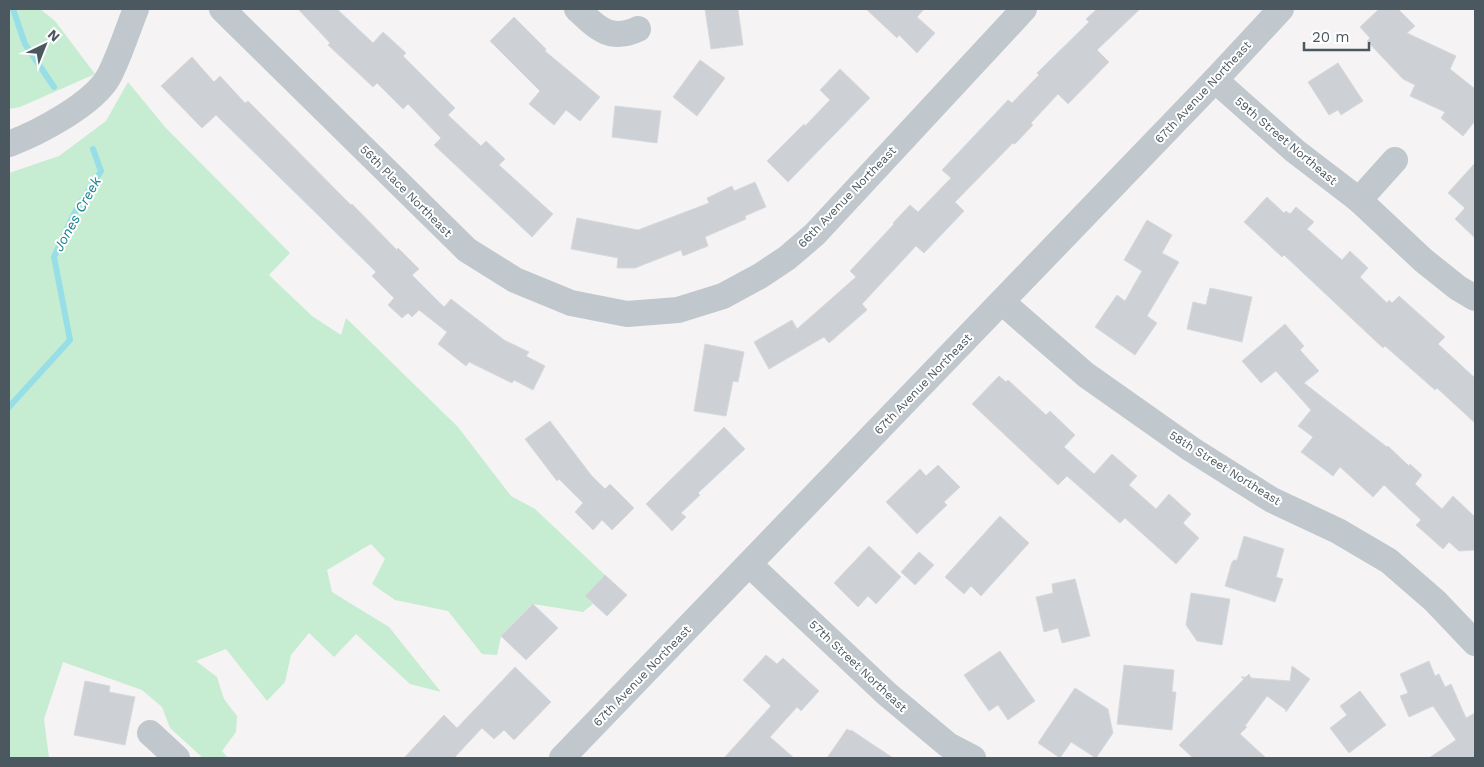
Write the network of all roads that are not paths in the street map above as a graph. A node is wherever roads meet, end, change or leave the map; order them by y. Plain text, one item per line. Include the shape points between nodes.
1 (136, 9) edge
2 (222, 9) edge
3 (577, 9) edge
4 (1281, 9) edge
5 (1009, 14) edge
6 (638, 29) dead end
7 (1215, 80) junction
8 (9, 144) edge
9 (1395, 160) dead end
10 (1359, 200) junction
11 (1475, 298) edge
12 (1002, 302) junction
13 (627, 314) joint
14 (750, 565) junction
15 (1475, 643) edge
16 (150, 733) dead end
17 (177, 758) edge
18 (562, 758) edge
19 (973, 758) edge

1 - 8 street via 109,77 92,97 55,122
2 - 13 street, 56th Place Northeast via 467,250 515,280 571,303
3 - 6 street via 613,35
4 - 7 street, 67th Avenue Northeast
5 - 13 street, 66th Avenue Northeast via 814,234 787,258 723,296 678,310
7 - 10 street, 59th Street Northeast via 1295,151
7 - 12 street, 67th Avenue Northeast
9 - 10 street
10 - 11 street, 59th Street Northeast via 1423,260
12 - 14 street, 67th Avenue Northeast
12 - 15 street, 58th Street Northeast via 1086,375 1190,449 1272,500 1338,531 1389,561 1435,601
14 - 18 street, 67th Avenue Northeast
14 - 19 street, 57th Street Northeast via 887,694 948,745
16 - 17 street

